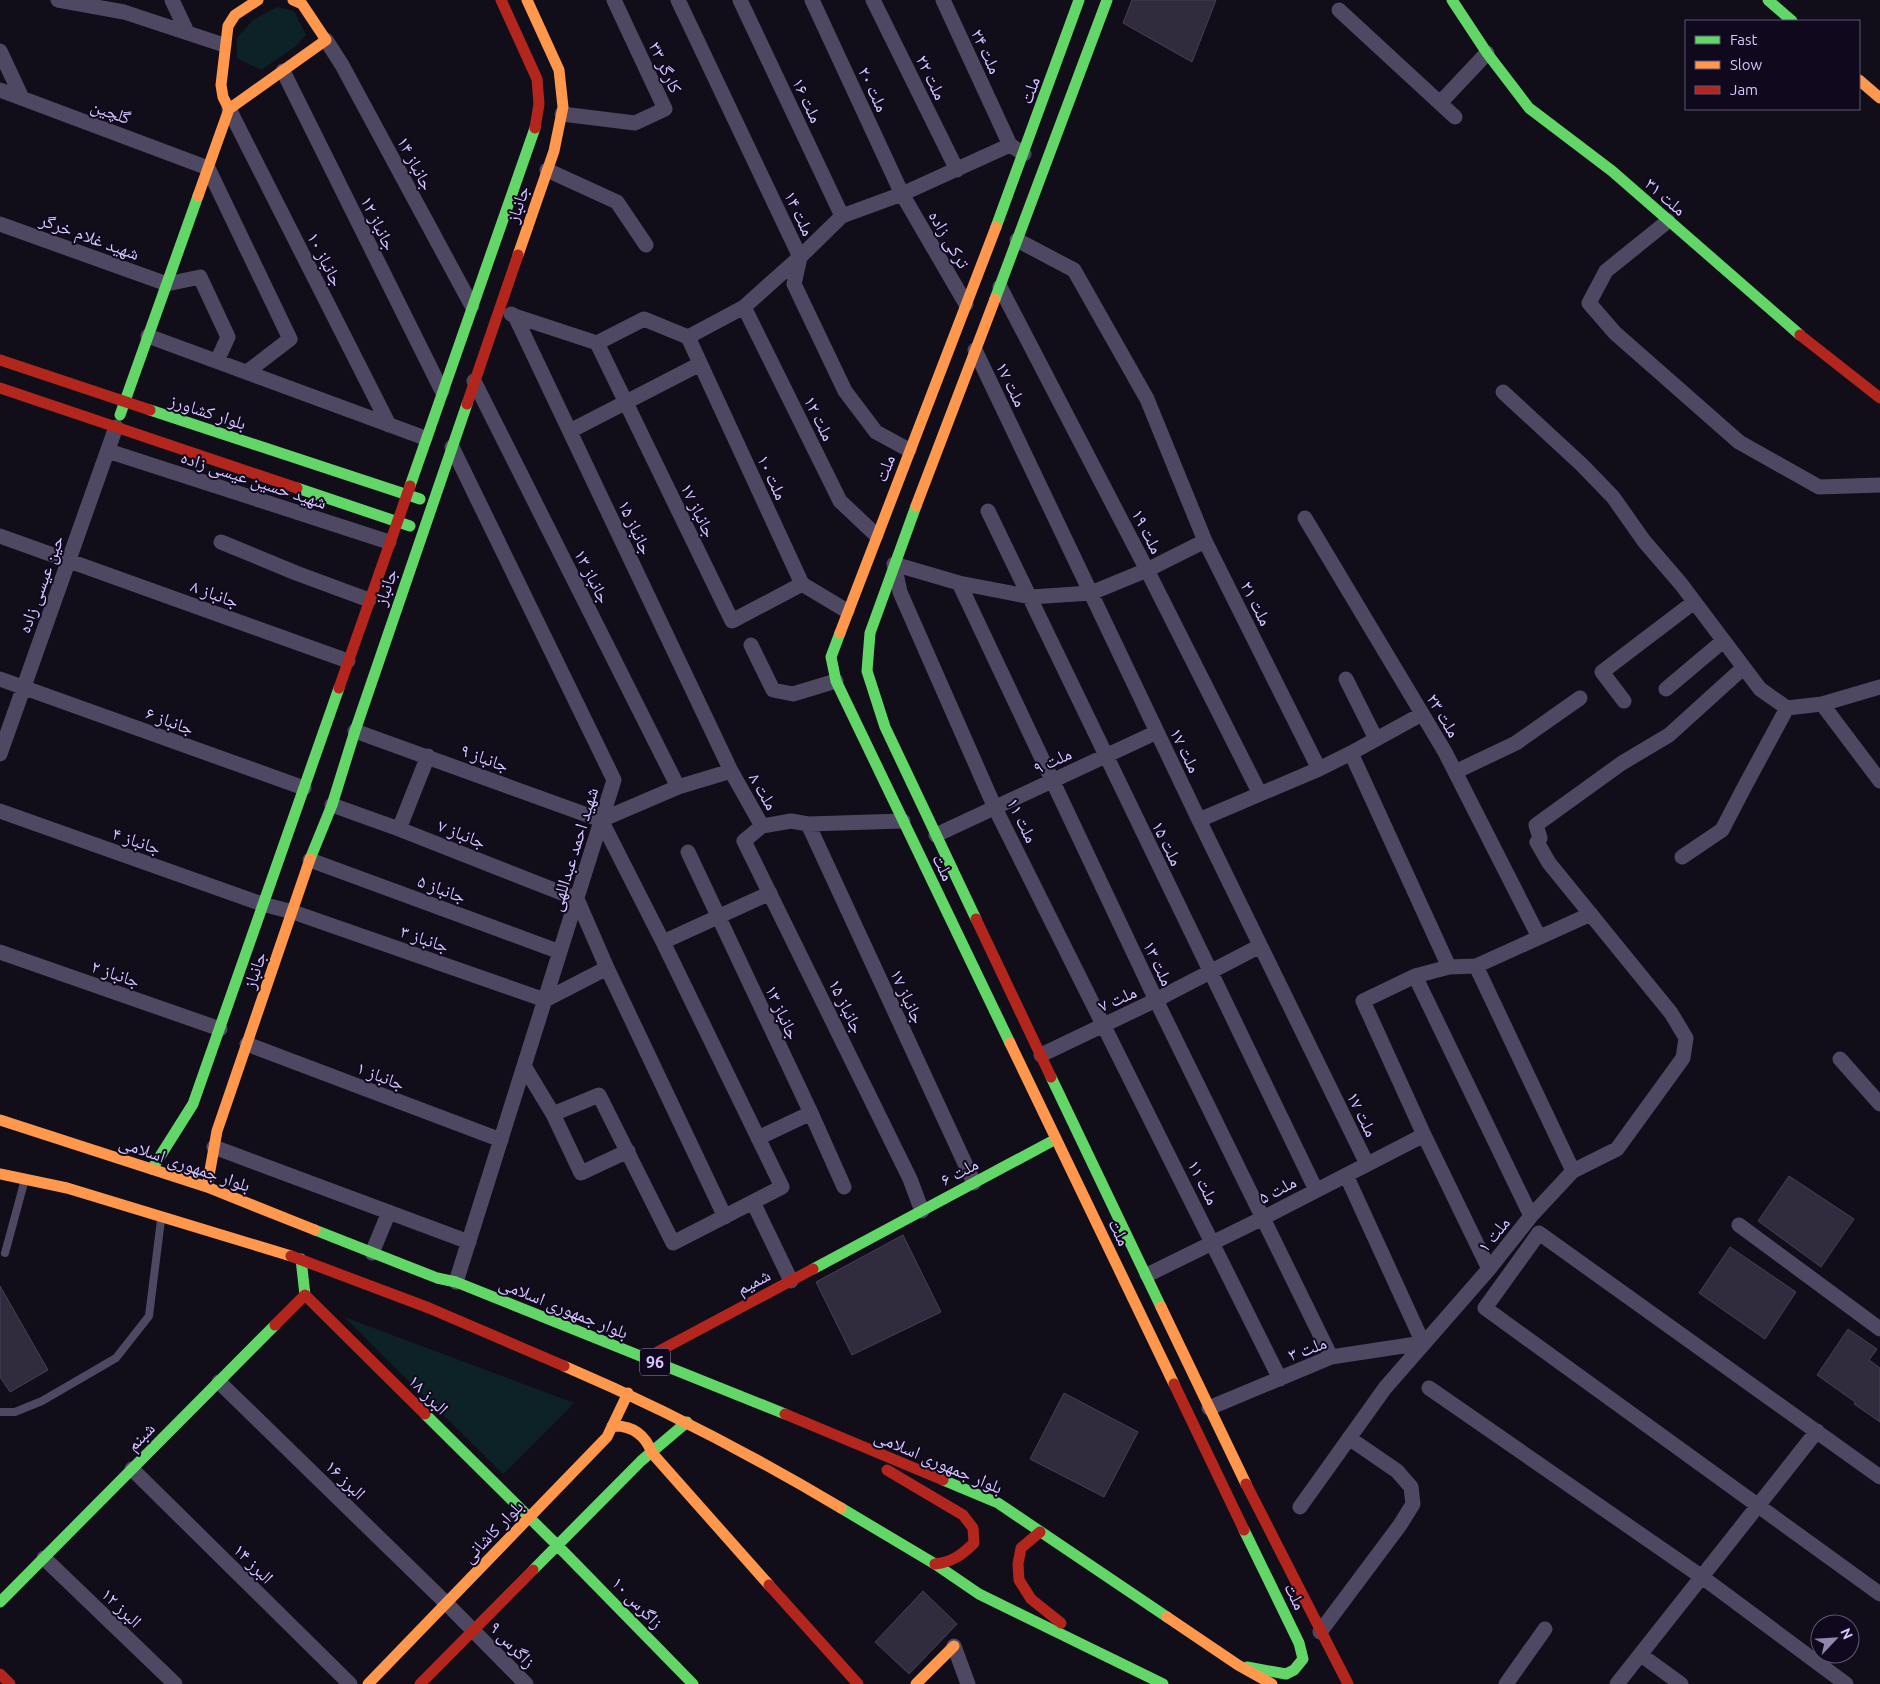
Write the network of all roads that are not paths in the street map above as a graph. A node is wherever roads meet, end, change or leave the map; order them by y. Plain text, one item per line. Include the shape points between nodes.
1 (58, 0) edge
2 (172, 0) edge
3 (256, 0) edge
4 (501, 0) edge
5 (527, 0) edge
6 (614, 0) edge
7 (678, 0) edge
8 (740, 0) edge
9 (812, 0) edge
10 (873, 0) edge
11 (943, 0) edge
12 (1080, 0) edge
13 (1106, 0) edge
14 (1452, 0) edge
15 (1768, 0) edge
16 (299, 1) edge
17 (121, 6) edge
18 (1339, 10) dead end
19 (1791, 20) edge
20 (187, 32) junction
21 (326, 40) junction
22 (224, 45) junction
23 (0, 51) edge
24 (1487, 53) junction
25 (283, 71) junction
26 (1860, 81) edge
27 (0, 90) edge
28 (22, 98) junction
29 (1880, 98) edge
30 (1440, 103) junction
31 (229, 109) junction
32 (562, 114) junction
33 (1455, 117) dead end
34 (1010, 145) junction
35 (542, 147) junction
36 (1024, 154) junction
37 (1048, 162) junction
38 (208, 168) junction
39 (547, 170) junction
40 (957, 170) junction
41 (902, 194) junction
42 (842, 216) junction
43 (1668, 221) junction
44 (0, 224) edge
45 (1017, 240) junction
46 (646, 245) dead end
47 (800, 257) junction
48 (167, 284) junction
49 (1000, 287) junction
50 (966, 304) junction
51 (472, 306) junction
52 (744, 307) junction
53 (499, 308) junction
54 (515, 316) junction
55 (148, 336) junction
56 (688, 338) junction
57 (597, 343) junction
58 (975, 350) junction
59 (0, 360) edge
60 (217, 361) junction
61 (700, 364) junction
62 (247, 372) junction
63 (474, 381) junction
64 (0, 388) edge
65 (442, 391) junction
66 (1503, 392) dead end
67 (1880, 398) edge
68 (125, 402) junction
69 (626, 402) junction
70 (389, 425) junction
71 (116, 427) junction
72 (570, 431) junction
73 (425, 438) junction
74 (452, 447) junction
75 (909, 450) junction
76 (108, 451) junction
77 (1880, 485) edge
78 (405, 496) junction
79 (433, 503) junction
80 (988, 511) dead end
81 (1305, 518) dead end
82 (396, 522) junction
83 (424, 530) junction
84 (876, 535) junction
85 (0, 536) edge
86 (1205, 541) junction
87 (221, 542) dead end
88 (389, 542) junction
89 (881, 559) junction
90 (68, 560) junction
91 (1147, 570) junction
92 (959, 583) junction
93 (802, 584) junction
94 (1091, 593) junction
95 (1031, 598) junction
96 (369, 600) junction
97 (1694, 602) junction
98 (847, 611) junction
99 (1723, 641) junction
100 (751, 645) dead end
101 (348, 661) junction
102 (1744, 668) junction
103 (0, 679) edge
104 (1346, 679) dead end
105 (836, 681) junction
106 (24, 687) junction
107 (1880, 687) edge
108 (1666, 689) dead end
109 (1580, 698) dead end
110 (1624, 700) dead end
111 (1822, 704) junction
112 (1787, 708) junction
113 (1422, 714) junction
114 (355, 731) junction
115 (1157, 732) junction
116 (1376, 740) junction
117 (0, 754) edge
118 (1351, 754) junction
119 (428, 756) junction
120 (1105, 756) junction
121 (1320, 769) junction
122 (731, 771) junction
123 (1455, 772) junction
124 (1052, 781) junction
125 (1880, 781) edge
126 (678, 786) junction
127 (304, 788) junction
128 (1260, 794) junction
129 (332, 804) junction
130 (995, 808) junction
131 (0, 811) edge
132 (601, 820) junction
133 (1199, 820) junction
134 (903, 821) junction
135 (808, 824) junction
136 (762, 826) junction
137 (399, 829) junction
138 (936, 835) junction
139 (688, 852) dead end
140 (1682, 857) dead end
141 (310, 860) junction
142 (770, 893) junction
143 (577, 899) junction
144 (262, 904) junction
145 (292, 912) junction
146 (1591, 914) junction
147 (718, 917) junction
148 (1539, 938) junction
149 (663, 942) junction
150 (1260, 946) junction
151 (0, 952) edge
152 (560, 952) junction
153 (1476, 966) junction
154 (1449, 967) junction
155 (607, 968) junction
156 (1210, 973) junction
157 (1415, 976) junction
158 (545, 1000) junction
159 (1156, 1000) junction
160 (1103, 1024) junction
161 (220, 1029) junction
162 (247, 1044) junction
163 (1042, 1054) junction
164 (1840, 1059) dead end
165 (524, 1066) junction
166 (1880, 1104) edge
167 (811, 1113) junction
168 (552, 1114) junction
169 (0, 1120) edge
170 (1424, 1135) junction
171 (758, 1138) junction
172 (1056, 1139) junction
173 (501, 1140) junction
174 (214, 1147) junction
175 (628, 1151) junction
176 (1367, 1164) junction
177 (152, 1169) junction
178 (1573, 1171) junction
179 (0, 1174) edge
180 (1346, 1174) junction
181 (25, 1179) junction
182 (974, 1183) junction
183 (207, 1188) junction
184 (844, 1188) dead end
185 (1316, 1190) junction
186 (753, 1202) junction
187 (922, 1210) junction
188 (388, 1212) junction
189 (1531, 1216) junction
190 (162, 1217) junction
191 (725, 1217) junction
192 (1263, 1218) junction
193 (1739, 1225) dead end
194 (877, 1235) joint
195 (469, 1242) junction
196 (1214, 1243) junction
197 (5, 1253) dead end
198 (372, 1253) junction
199 (301, 1259) junction
200 (1489, 1269) junction
201 (1147, 1275) junction
202 (791, 1281) junction
203 (456, 1282) junction
204 (306, 1295) junction
205 (1880, 1328) edge
206 (1423, 1343) junction
207 (1331, 1357) junction
208 (646, 1358) junction
209 (1280, 1379) junction
210 (219, 1382) junction
211 (1429, 1388) dead end
212 (628, 1393) junction
213 (1209, 1408) junction
214 (0, 1412) edge
215 (687, 1422) junction
216 (612, 1426) junction
217 (813, 1426) junction
218 (1817, 1431) junction
219 (1350, 1438) junction
220 (652, 1453) junction
221 (132, 1469) junction
222 (1880, 1477) edge
223 (1758, 1505) junction
224 (1300, 1507) dead end
225 (529, 1518) junction
226 (1040, 1532) junction
227 (557, 1545) junction
228 (44, 1558) junction
229 (935, 1564) junction
230 (1702, 1577) junction
231 (1880, 1594) edge
232 (0, 1602) edge
233 (446, 1603) junction
234 (1545, 1629) dead end
235 (474, 1630) junction
236 (1320, 1632) junction
237 (1299, 1643) junction
238 (954, 1646) joint
239 (1094, 1650) junction
240 (1641, 1655) junction
241 (1238, 1665) junction
242 (0, 1674) edge
243 (10, 1684) edge
244 (175, 1684) edge
245 (350, 1684) edge
246 (368, 1684) edge
247 (420, 1684) edge
248 (526, 1684) edge
249 (693, 1684) edge
250 (858, 1684) edge
251 (916, 1684) edge
252 (968, 1684) edge
253 (1163, 1684) edge
254 (1272, 1684) edge
255 (1348, 1684) edge
256 (1506, 1684) edge
257 (1617, 1684) edge
258 (1681, 1684) edge
259 (1846, 1684) edge

1 - 17 street
2 - 20 street
3 - 22 main road via 235,15 228,26
4 - 35 main road, جانباز via 537,79
5 - 32 main road, جانباز via 559,70
6 - 32 street, کارگر ۳۳ via 665,109 634,122
7 - 47 street, ملت ۱۴
8 - 42 street, ملت ۱۶
9 - 41 street, ملت ۲۰
10 - 40 street, ملت ۲۲
11 - 34 street, ملت ۲۴
12 - 36 main road, ملت
13 - 37 main road, ملت
14 - 24 main road, ملت ۳۱
15 - 19 main road
16 - 21 main road
17 - 20 street
18 - 30 street
20 - 22 street
21 - 25 main road
21 - 51 street, جانباز ۱۴
22 - 31 main road via 220,85
23 - 28 street
24 - 30 street
24 - 43 main road, ملت ۳۱ via 1529,108 1612,172
25 - 31 main road
25 - 65 street, جانباز ۱۲
26 - 29 main road
27 - 28 street, گلچین
28 - 38 street, گلچین
30 - 33 street
31 - 38 main road
31 - 70 street, جانباز ۱۰
32 - 35 main road, جانباز
34 - 36 street
34 - 40 street
35 - 39 main road, جانباز
35 - 51 main road, جانباز
36 - 37 main road
36 - 50 main road, ملت
37 - 45 main road, ملت
38 - 48 main road
38 - 62 street via 290,339
39 - 46 street via 617,202
39 - 53 main road, جانباز
40 - 41 street
41 - 42 street
41 - 50 street, ترکی زاده
42 - 47 street
43 - 67 main road, ملت ۳۱ via 1807,341
43 - 77 street via 1606,271 1589,303 1615,333 1739,442 1820,487
44 - 48 street, شهید غلام خرگر
45 - 49 main road, ملت
45 - 86 street, ملت ۲۱ via 1074,270 1147,399
47 - 52 street
47 - 75 street, ملت ۱۴ via 794,284 845,391 876,432
48 - 55 main road
48 - 60 street via 200,277 228,337
49 - 58 main road, ملت
49 - 91 street, ملت ۱۹
50 - 75 main road, ملت
51 - 65 main road, جانباز
52 - 56 street
52 - 84 street, ملت ۱۲ via 840,501
53 - 54 street
53 - 63 main road, جانباز
54 - 57 street
54 - 72 street, جانباز ۱۵
55 - 60 street
55 - 68 main road
56 - 57 street via 644,319
56 - 61 street, ملت ۱۰
57 - 69 street, جانباز ۱۷
58 - 89 main road, ملت
58 - 94 street, ملت ۱۷
59 - 68 main road, بلوار کشاورز
60 - 62 street
61 - 69 street
61 - 93 street, ملت ۱۰
62 - 70 street
63 - 74 main road, جانباز
63 - 126 street, جانباز ۱۳
64 - 71 main road
65 - 73 main road, جانباز
66 - 97 street via 1613,497
68 - 71 main road
68 - 78 main road, بلوار کشاورز
69 - 72 street
69 - 93 street, جانباز ۱۷ via 732,621
70 - 73 street
71 - 76 street, حین عیسی زاده
71 - 82 main road
72 - 122 street, جانباز ۱۵
73 - 78 main road, جانباز
74 - 79 main road, جانباز
74 - 132 street, شهید احمد عبداللهی via 614,780
75 - 84 main road, ملت
76 - 88 street, شهید حسین عیسی زاده
76 - 90 street, حین عیسی زاده
78 - 79 main road, بلوار کشاورز
78 - 82 main road, جانباز
79 - 83 main road, جانباز
80 - 95 street, ملت ۱۵
81 - 113 street, ملت ۲۳
82 - 83 main road
82 - 88 main road, جانباز
83 - 114 main road, جانباز
84 - 89 main road, ملت
85 - 90 street, جانباز ۸
86 - 91 street
86 - 121 street, ملت ۲۱
87 - 96 street
88 - 96 main road, جانباز
89 - 92 street
89 - 98 main road, ملت
89 - 130 street, ملت ۱۱ via 900,592
89 - 138 main road, ملت via 867,671 885,727
90 - 101 street, جانباز ۸
90 - 106 street, حین عیسی زاده
91 - 94 street
91 - 128 street, ملت ۱۹
92 - 95 street
92 - 124 street, ملت ۱۳
93 - 98 street
94 - 95 street
94 - 115 street, ملت ۱۷
95 - 120 street, ملت ۱۵
96 - 101 main road, جانباز
97 - 99 street
97 - 110 street via 1602,672
98 - 105 main road, ملت via 831,657
99 - 102 street
99 - 108 street
100 - 105 street via 773,690 793,694
101 - 127 main road, جانباز
102 - 112 street via 1760,690
102 - 146 street, ملت ۱ via 1669,735 1622,763 1536,825 1540,838 1537,842
103 - 106 street, جانباز ۶
104 - 116 street
105 - 134 main road, ملت
106 - 117 street, حین عیسی زاده
106 - 127 street, جانباز ۶
107 - 111 street
109 - 123 street via 1516,743
111 - 112 street
111 - 125 street
112 - 140 street via 1722,830
113 - 116 street
113 - 123 street, ملت ۲۳
114 - 119 street, جانباز ۹
114 - 129 main road, جانباز
115 - 120 street, ملت ۹
115 - 133 street, ملت ۱۷
116 - 118 street
118 - 121 street
118 - 154 street
119 - 132 street, جانباز ۹
119 - 137 street
120 - 124 street, ملت ۹
120 - 156 street, ملت ۱۵
121 - 128 street
122 - 126 street, ملت ۸
122 - 136 street, ملت ۸
123 - 148 street, ملت ۲۳
124 - 130 street, ملت ۹
124 - 159 street, ملت ۱۳
126 - 132 street, ملت ۸
127 - 144 main road, جانباز
128 - 133 street
129 - 137 street, جانباز ۷
129 - 141 main road, جانباز
130 - 138 street, ملت ۹
130 - 160 street, ملت ۱۱
131 - 144 street, جانباز ۴
132 - 143 street, شهید احمد عبداللهی
132 - 149 street
133 - 150 street, ملت ۱۷
134 - 135 street, ملت ۸
134 - 172 main road, ملت
135 - 136 street, ملت ۸ via 791,821
135 - 182 street, جانباز ۱۷
136 - 142 street, جانباز ۱۵ via 744,841
137 - 143 street, جانباز ۷
138 - 163 main road, ملت
139 - 147 street, جانباز ۱۳
141 - 145 main road, جانباز
141 - 152 street, جانباز ۵
142 - 147 street
142 - 187 street, جانباز ۱۵ via 910,1179
143 - 152 street, شهید احمد عبداللهی
143 - 155 street
144 - 145 street, جانباز ۴
144 - 161 main road, جانباز
145 - 158 street, جانباز ۳
145 - 162 main road, جانباز
146 - 148 street
146 - 178 street, ملت ۱ via 1671,1013 1686,1038 1683,1058 1618,1149
147 - 149 street
147 - 167 street, جانباز ۱۳
148 - 153 street
149 - 171 street
150 - 156 street, ملت ۷
150 - 176 street, ملت ۱۷
151 - 161 street, جانباز ۲
152 - 158 street, شهید احمد عبداللهی
153 - 154 street
153 - 178 street
154 - 157 street
155 - 158 street
155 - 191 street
156 - 159 street, ملت ۷
156 - 185 street, ملت ۱۵
157 - 170 street via 1363,1001
157 - 189 street
158 - 165 street, شهید احمد عبداللهی
159 - 160 street, ملت ۷
159 - 192 street, ملت ۱۳
160 - 163 street, ملت ۷
160 - 196 street, ملت ۱۱
161 - 177 main road, جانباز via 193,1104
162 - 173 street, جانباز ۱
162 - 174 main road, جانباز
163 - 201 main road, ملت
164 - 166 street
165 - 168 street
165 - 173 street, شهید احمد عبداللهی
167 - 171 street
167 - 184 street, جانباز ۱۳
168 - 175 street via 600,1095
168 - 175 street via 581,1173
169 - 177 main road, بلوار جمهوری اسلامی / 96
170 - 176 street, ملت ۵
170 - 200 street
171 - 186 street via 782,1187
172 - 182 main road, ملت ۶
172 - 237 main road, ملت
173 - 195 street, شهید احمد عبداللهی
174 - 183 main road, جانباز
174 - 188 street
175 - 191 street via 673,1243
176 - 180 street, ملت ۵
177 - 183 main road, بلوار جمهوری اسلامی / 96
178 - 189 street, ملت ۱
179 - 181 main road, 96
180 - 185 street, ملت ۵
180 - 206 street
181 - 190 main road, 96 via 67,1188
181 - 197 lane
182 - 187 main road, ملت ۶
183 - 198 main road, بلوار جمهوری اسلامی / 96
185 - 192 street, ملت ۵
186 - 191 street
186 - 202 street
187 - 194 main road, ملت ۶
188 - 195 street
188 - 198 street
189 - 200 street, ملت ۱
190 - 199 main road, 96
190 - 214 lane via 149,1316 116,1358 42,1402 15,1412
192 - 196 street, ملت ۵
192 - 207 street, ملت ۱۳
193 - 205 street
194 - 202 main road, شمیم
195 - 203 street, شهید احمد عبداللهی
196 - 201 street, ملت ۵
196 - 209 street, ملت ۱۱
198 - 203 main road, بلوار جمهوری اسلامی / 96
199 - 204 main road
199 - 212 main road, 96 via 430,1308
200 - 206 street, ملت ۱
201 - 213 main road, ملت
202 - 208 main road, شمیم
203 - 208 main road, بلوار جمهوری اسلامی / 96
204 - 210 main road, شبنم
204 - 225 main road, البرز ۱۸
206 - 207 street, ملت ۳
206 - 219 street, ملت ۱ via 1385,1388
207 - 209 street, ملت ۳
208 - 217 main road, بلوار جمهوری اسلامی / 96
209 - 213 street, ملت ۳
210 - 221 main road, شبنم
210 - 233 street, البرز ۱۶
211 - 230 street
212 - 215 main road, 96
212 - 216 main road, بلوار کاشانی
213 - 236 main road, ملت
215 - 220 main road
215 - 229 main road, 96 via 777,1470
216 - 220 main road via 621,1425 638,1431
216 - 225 main road, بلوار کاشانی via 607,1437
217 - 226 main road, بلوار جمهوری اسلامی / 96 via 998,1503
217 - 229 main road via 963,1515 973,1528 974,1543 951,1562
218 - 222 street
218 - 223 street
218 - 223 street via 1539,1233 1485,1308
219 - 224 street, ملت ۱
219 - 236 street via 1397,1472 1411,1487 1413,1504
220 - 227 main road
220 - 250 main road
221 - 228 main road, شبنم
221 - 245 street, البرز ۱۴
223 - 230 street
223 - 231 street
225 - 227 main road, البرز ۱۸
225 - 233 main road, بلوار کاشانی
226 - 239 main road via 1021,1548 1018,1580 1031,1599
226 - 241 main road, بلوار جمهوری اسلامی / 96
227 - 235 main road
227 - 249 main road, زاگرس ۱۰
228 - 232 main road, شبنم
228 - 244 street, البرز ۱۲
229 - 239 main road, 96 via 980,1594
230 - 240 street
230 - 259 street
233 - 235 street, البرز ۱۶
233 - 246 main road, بلوار کاشانی
234 - 256 street
235 - 247 main road
235 - 248 street, زاگرس ۹
236 - 237 main road
236 - 255 main road, ملت
237 - 241 main road, ملت via 1303,1659 1286,1674
238 - 251 main road
238 - 252 street
239 - 253 main road, 96
240 - 257 street
240 - 258 street
241 - 254 main road, بلوار جمهوری اسلامی / 96
242 - 243 main road

